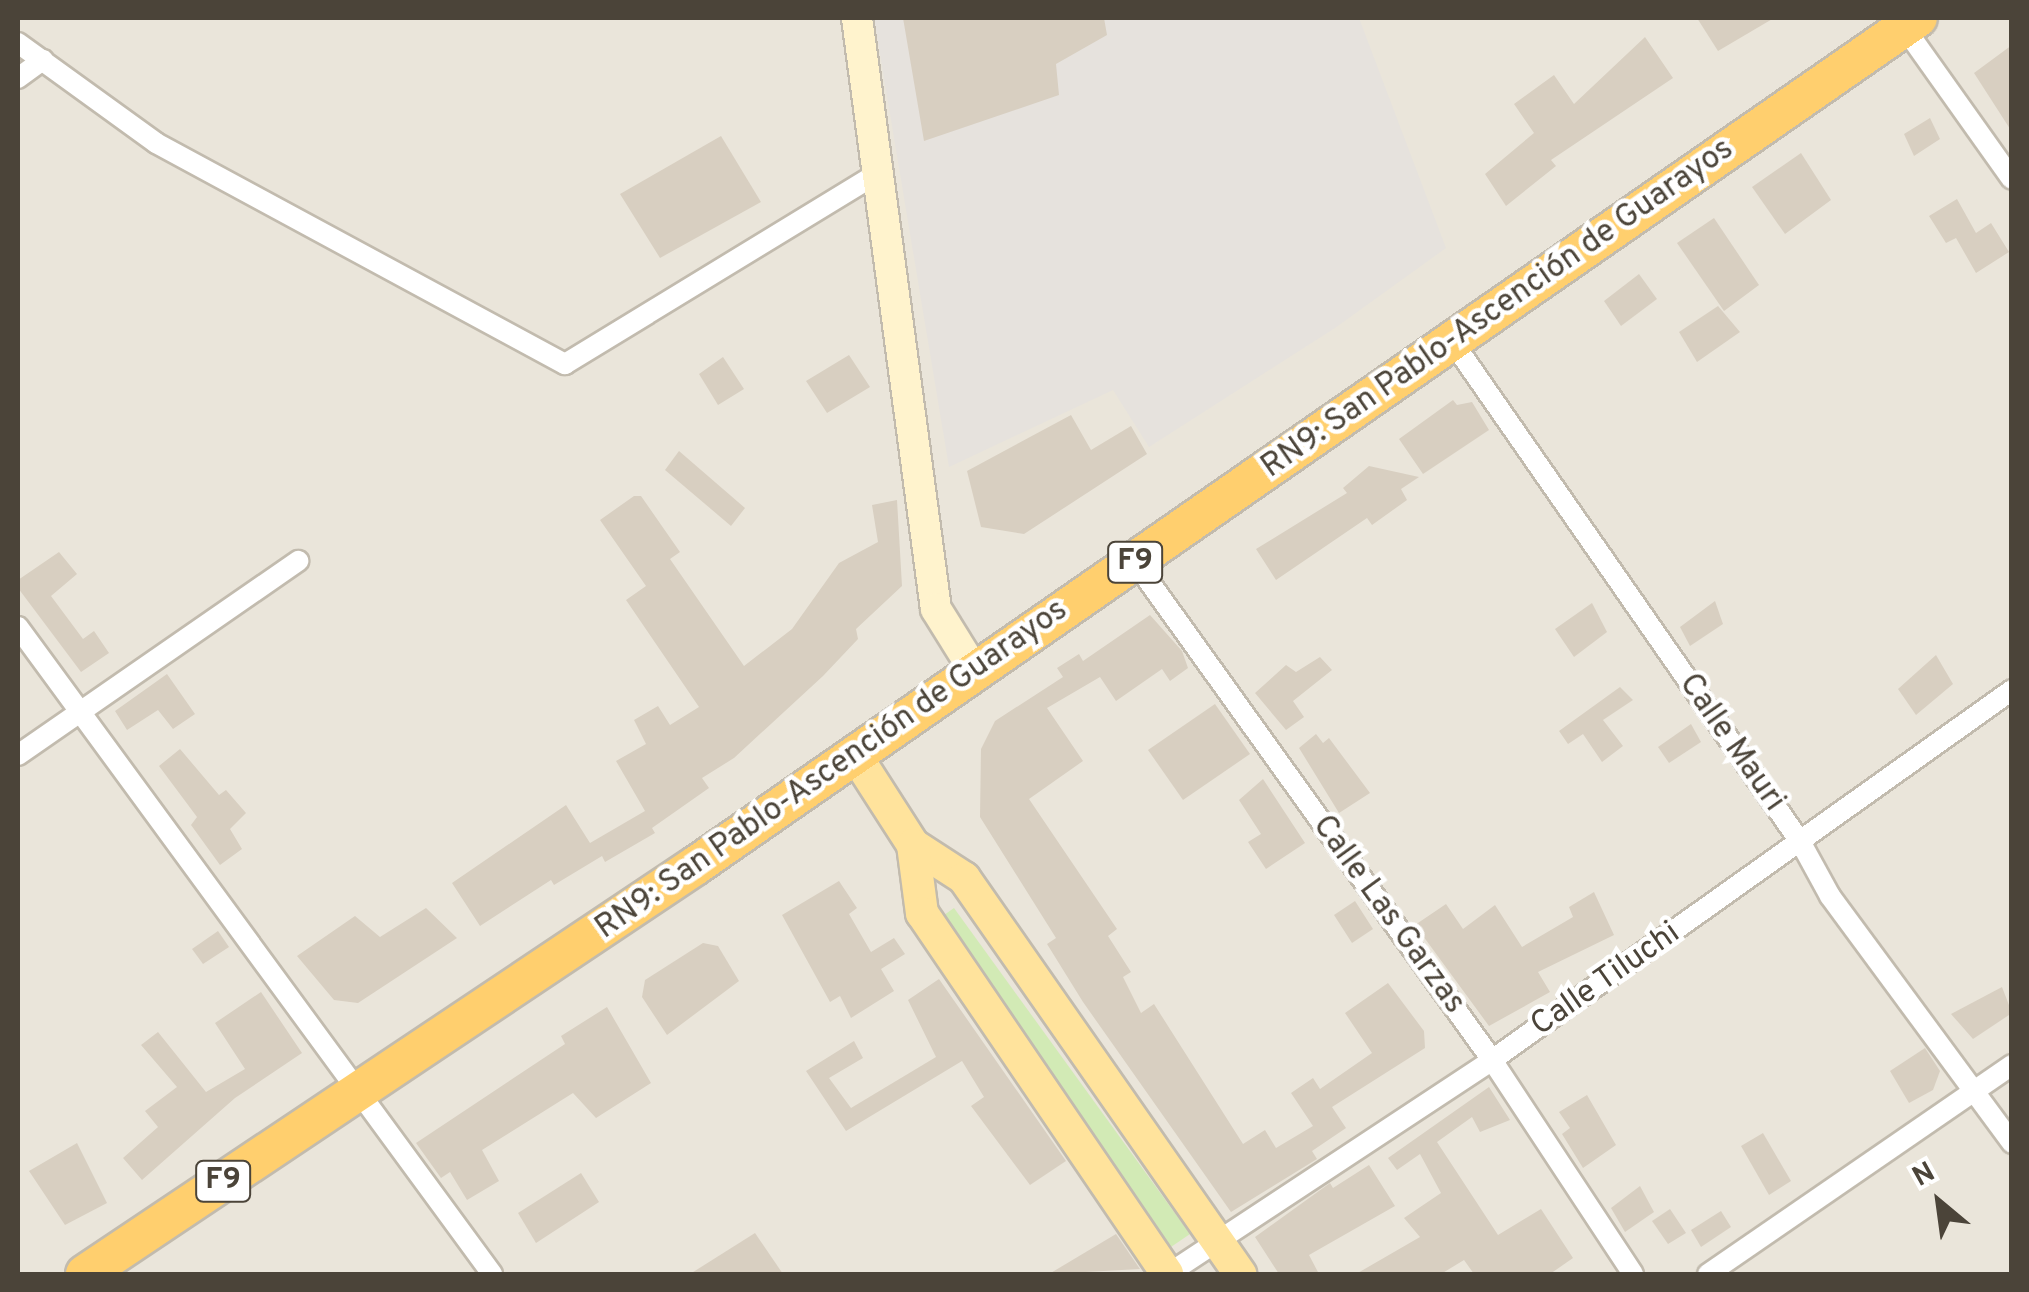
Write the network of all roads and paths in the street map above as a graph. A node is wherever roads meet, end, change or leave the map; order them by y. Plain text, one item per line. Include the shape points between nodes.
1 (857, 18) edge
2 (1907, 21) edge
3 (18, 43) edge
4 (43, 60) junction
5 (18, 78) edge
6 (874, 176) junction
7 (2012, 179) edge
8 (1452, 341) junction
9 (298, 561) dead end
10 (1135, 562) junction
11 (18, 627) edge
12 (974, 670) junction
13 (2012, 690) edge
14 (79, 710) junction
15 (854, 754) junction
16 (18, 755) edge
17 (1801, 843) junction
18 (913, 845) junction
19 (1492, 1060) junction
20 (2012, 1066) edge
21 (362, 1090) junction
22 (1976, 1090) junction
23 (2012, 1143) edge
24 (1187, 1263) edge
25 (85, 1274) edge
26 (492, 1274) edge
27 (1240, 1274) edge
28 (1633, 1274) edge
29 (1708, 1274) edge

1 - 6 main road
2 - 7 street
2 - 8 highway, RN9: San Pablo-Ascención de Guarayos / F9
3 - 4 street
4 - 5 street
4 - 6 street via 156,143 242,194 565,364
6 - 12 main road via 936,610
8 - 10 highway, RN9: San Pablo-Ascención de Guarayos / F9
8 - 17 street, Calle Mauri
9 - 14 street
10 - 12 highway, RN9: San Pablo-Ascención de Guarayos / F9
10 - 19 street, Calle Las Garzas
11 - 14 street
12 - 15 highway, RN9: San Pablo-Ascención de Guarayos / F9
13 - 17 street, Calle Tiluchi
14 - 16 street
14 - 21 street
15 - 18 main road
15 - 21 highway, RN9: San Pablo-Ascención de Guarayos / F9
17 - 19 street, Calle Tiluchi
17 - 22 street, Calle Mauri via 1830,896
18 - 24 main road via 964,878
18 - 24 main road via 922,913
19 - 24 street, Calle Tiluchi
19 - 28 street, Calle Las Garzas
20 - 22 street
21 - 25 highway, RN9: San Pablo-Ascención de Guarayos / F9
21 - 26 street
22 - 23 street, Calle Mauri
22 - 29 street
24 - 27 main road

